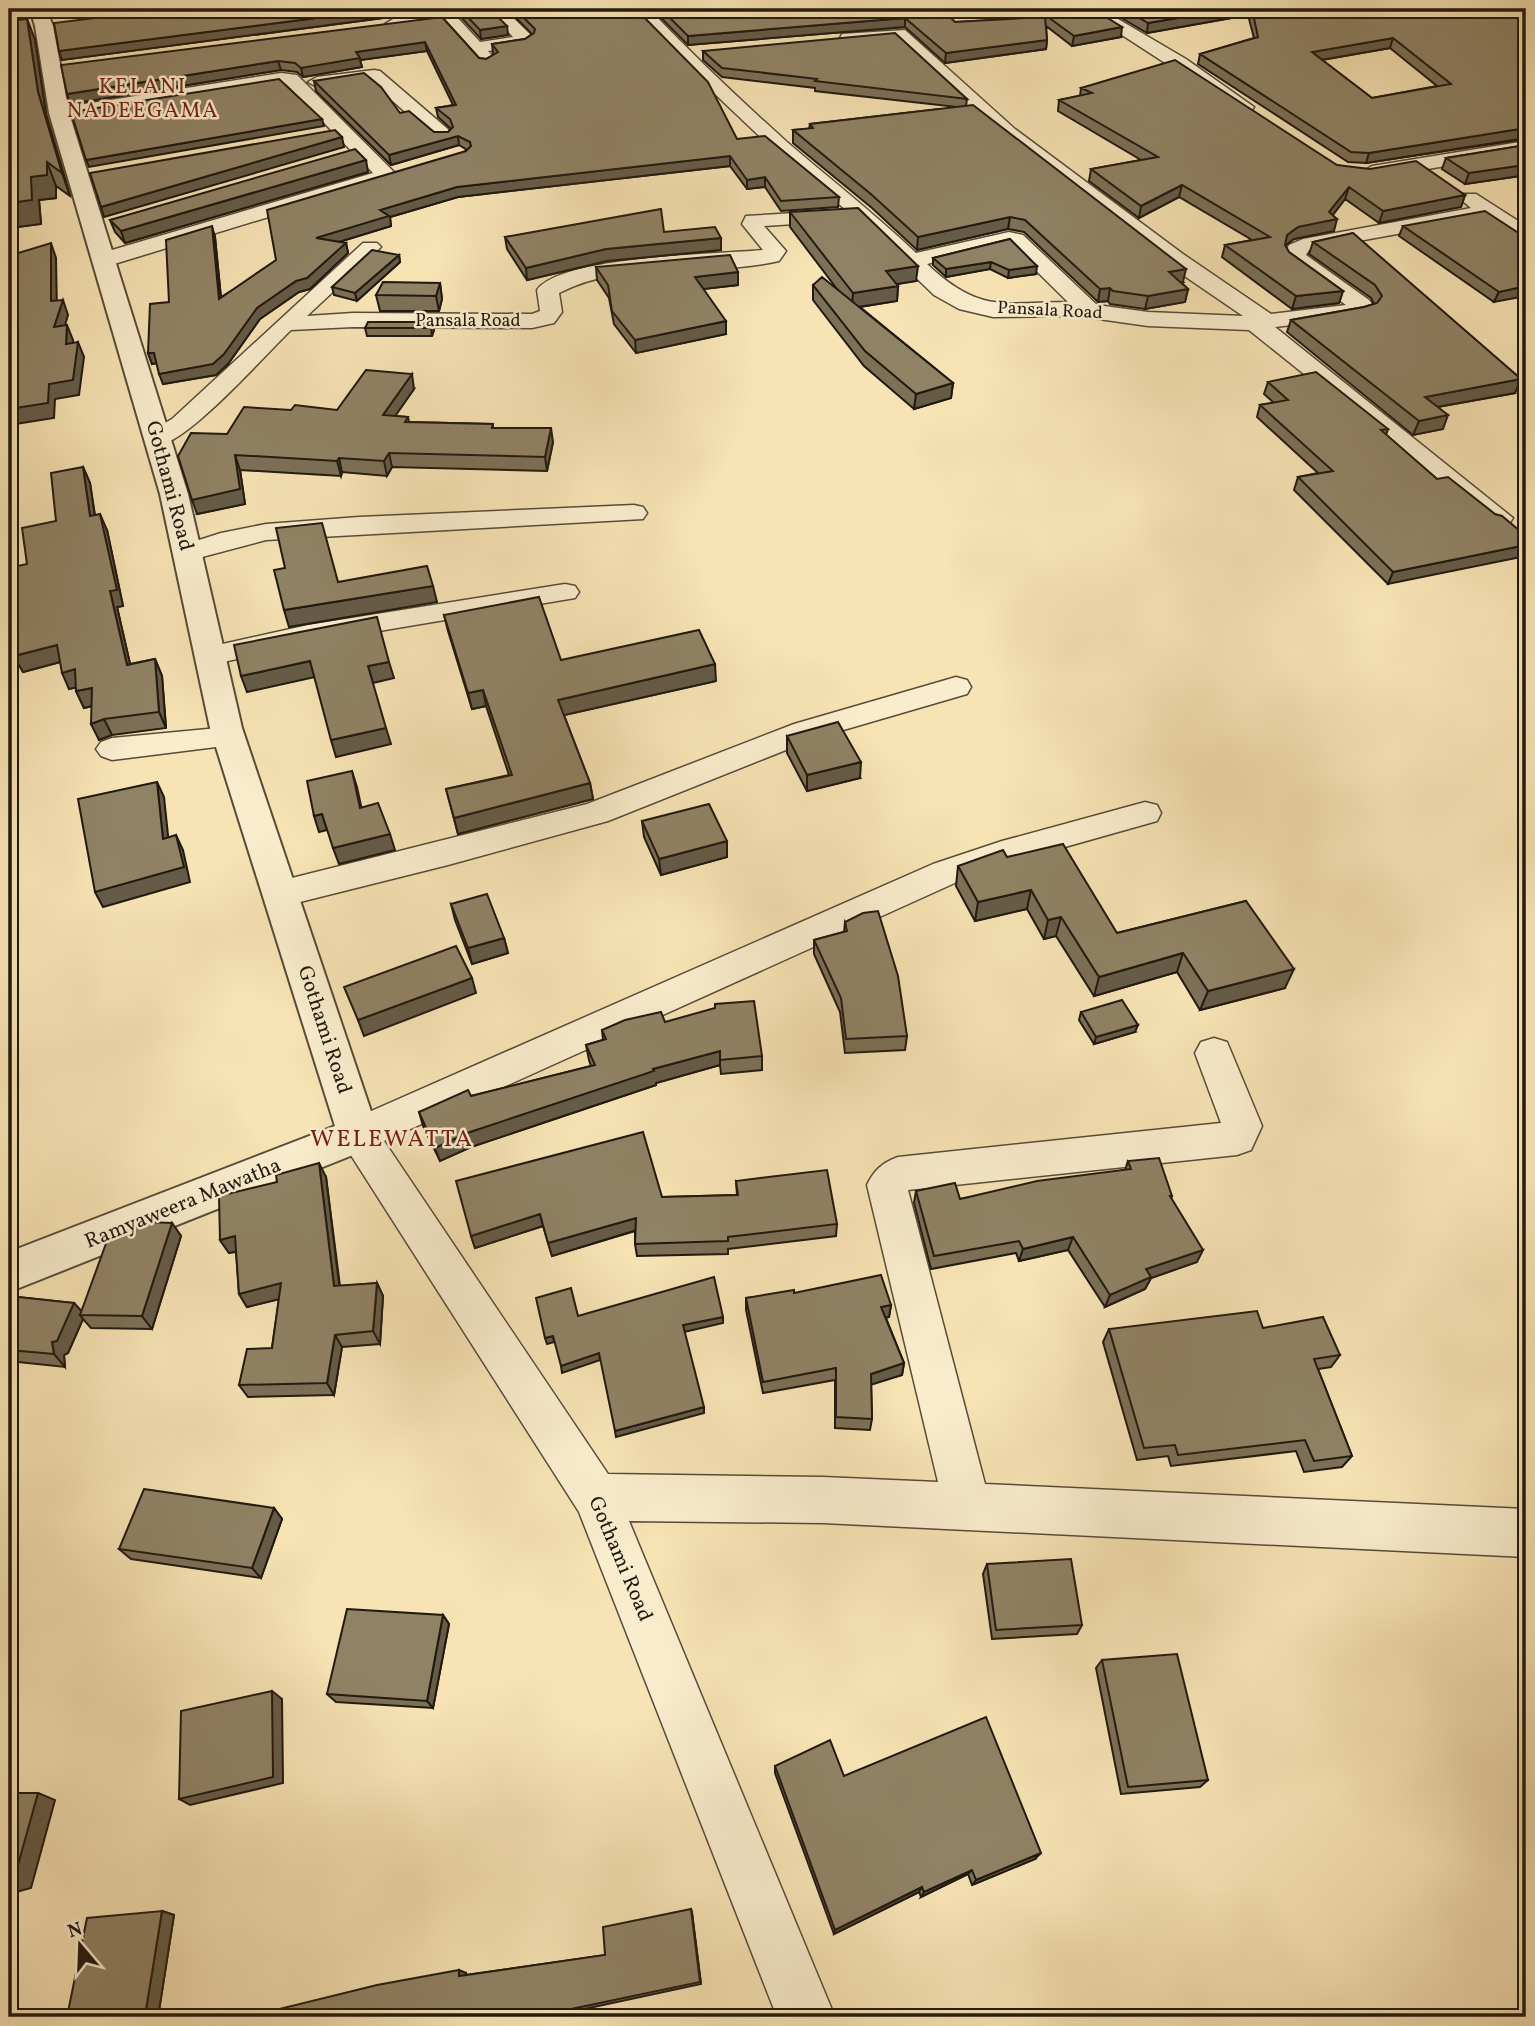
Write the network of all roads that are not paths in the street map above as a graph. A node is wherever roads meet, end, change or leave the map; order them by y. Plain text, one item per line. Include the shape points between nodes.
1 (495, 9) edge
2 (640, 9) edge
3 (1090, 9) edge
4 (375, 27) edge
5 (835, 39) edge
6 (51, 41) edge
7 (476, 48) junction
8 (710, 51) edge
9 (683, 54) junction
10 (488, 61) edge
11 (297, 86) junction
12 (59, 113) junction
13 (1256, 114) edge
14 (341, 131) junction
15 (443, 135) edge
16 (315, 136) edge
17 (1526, 147) edge
18 (360, 151) junction
19 (334, 159) edge
20 (1418, 164) junction
21 (411, 168) edge
22 (1354, 173) edge
23 (386, 175) junction
24 (1488, 211) junction
25 (863, 214) junction
26 (1526, 235) edge
27 (370, 247) dead end
28 (103, 260) junction
29 (911, 261) junction
30 (1091, 312) junction
31 (1261, 322) junction
32 (285, 324) junction
33 (157, 438) junction
34 (634, 513) dead end
35 (1500, 517) edge
36 (187, 553) junction
37 (565, 592) dead end
38 (210, 656) junction
39 (956, 687) dead end
40 (229, 737) junction
41 (112, 749) dead end
42 (1145, 813) dead end
43 (280, 894) junction
44 (1214, 1053) dead end
45 (358, 1135) junction
46 (9, 1272) edge
47 (596, 1497) junction
48 (967, 1507) junction
49 (1526, 1533) edge
50 (806, 2017) edge

1 - 7 street via 526,40
2 - 9 street
3 - 13 street
4 - 7 street via 449,18
5 - 31 street via 898,34 1009,133
6 - 12 street, Gothami Road
7 - 10 street
8 - 9 street
9 - 25 street via 781,146
11 - 12 street via 291,79 281,78 206,81
11 - 14 street
11 - 15 street via 371,73
12 - 28 street, Gothami Road via 82,165 101,227
14 - 16 street
14 - 18 street
17 - 20 street
18 - 19 street
18 - 23 street
20 - 22 street
20 - 24 street
21 - 23 street
23 - 28 street
24 - 26 street
24 - 31 street, Pansala Road via 1303,245 1296,249 1295,257 1364,308
25 - 29 street, Pansala Road
25 - 32 street, Pansala Road via 753,220 775,251 771,256 573,277 548,290 551,312 531,321
27 - 32 street
28 - 33 street, Gothami Road
29 - 30 street, Pansala Road via 942,290 967,304 993,310
29 - 30 street via 1016,239
30 - 31 street, Pansala Road via 1148,319
31 - 35 street
32 - 33 street via 181,424
33 - 36 street, Gothami Road
34 - 36 street via 279,531
36 - 38 street, Gothami Road
37 - 38 street via 308,634
38 - 40 street, Gothami Road
39 - 43 street via 805,731 596,813
40 - 41 street
40 - 43 street, Gothami Road
42 - 45 street via 1002,852 945,873
43 - 45 street, Gothami Road
44 - 48 street via 1242,1126 1237,1138 898,1174 887,1185
45 - 46 street, Ramyaweera Mawatha
45 - 47 street, Gothami Road
47 - 48 street
47 - 50 street, Gothami Road
48 - 49 street

